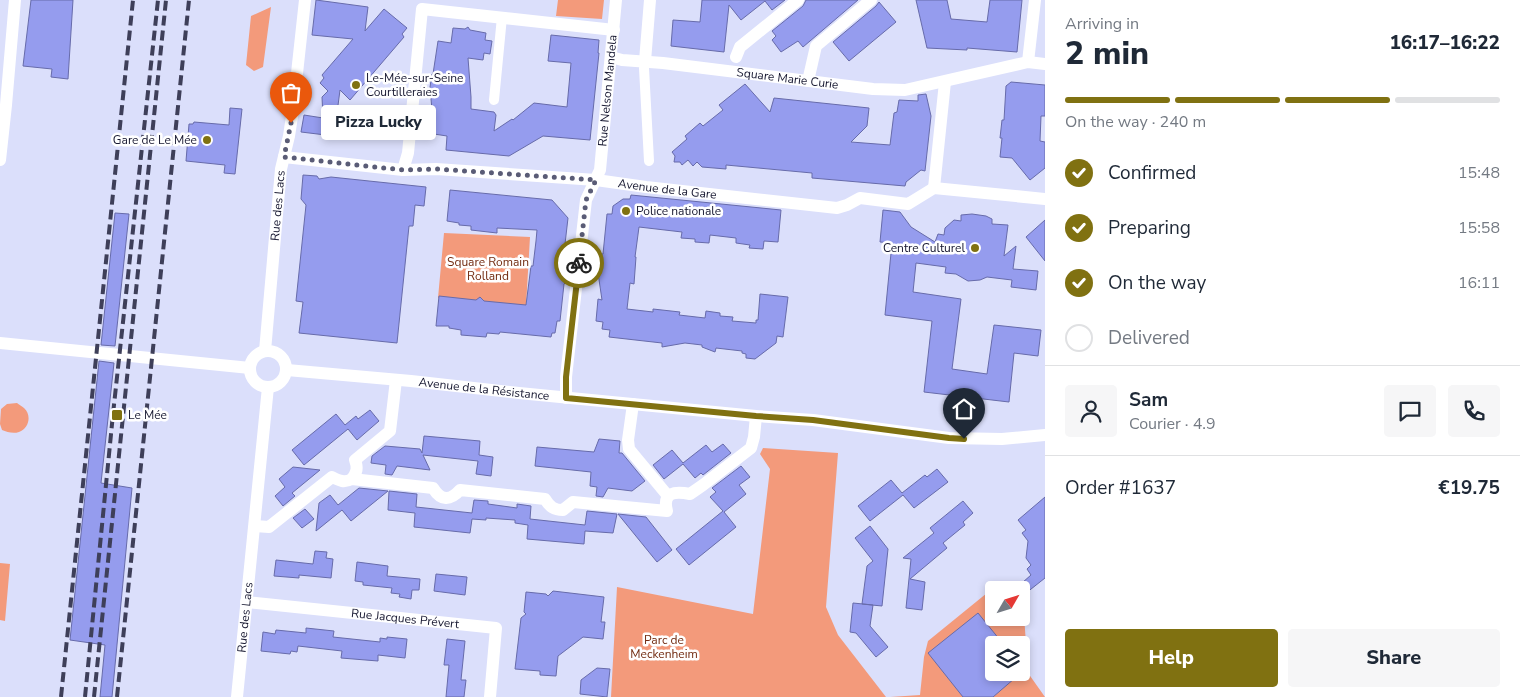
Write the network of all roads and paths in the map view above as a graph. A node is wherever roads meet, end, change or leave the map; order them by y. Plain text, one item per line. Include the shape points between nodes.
1 (15, 0) edge
2 (305, 0) edge
3 (616, 0) edge
4 (650, 0) edge
5 (798, 0) edge
6 (871, 0) edge
7 (1035, 0) edge
8 (502, 17) junction
9 (614, 30) junction
10 (611, 57) junction
11 (736, 57) dead end
12 (1028, 62) junction
13 (1045, 64) edge
14 (645, 65) junction
15 (808, 81) junction
16 (945, 82) junction
17 (494, 100) dead end
18 (284, 157) junction
19 (0, 160) edge
20 (649, 161) dead end
21 (403, 170) junction
22 (596, 180) junction
23 (934, 188) junction
24 (1045, 199) edge
25 (0, 343) edge
26 (265, 351) junction
27 (250, 368) junction
28 (287, 370) junction
29 (396, 380) junction
30 (268, 387) junction
31 (566, 398) junction
32 (633, 404) junction
33 (756, 416) junction
34 (1043, 434) edge
35 (352, 479) junction
36 (668, 496) junction
37 (254, 526) junction
38 (246, 602) junction
39 (237, 697) edge
40 (490, 697) edge

1 - 19 street
2 - 18 street, Rue des Lacs via 293,110
3 - 9 street, Rue Nelson Mandela
4 - 14 street
5 - 11 street via 740,47
6 - 15 street via 816,46
7 - 12 street
8 - 9 street
8 - 17 street
8 - 21 street via 422,9 408,153
9 - 10 street, Rue Nelson Mandela
10 - 14 street, Square Marie Curie
10 - 22 street, Rue Nelson Mandela via 600,170
12 - 13 street
12 - 16 street, Square Marie Curie
14 - 15 street, Square Marie Curie
14 - 20 street
15 - 16 street, Square Marie Curie via 905,90
16 - 23 street
18 - 21 street, Avenue de la Gare
18 - 26 street, Rue des Lacs
21 - 22 street, Avenue de la Gare via 436,169
22 - 23 street, Avenue de la Gare via 837,208 860,198 908,204
22 - 31 street, Rue Nelson Mandela via 586,200
23 - 24 street
25 - 27 street
26 - 27 street via 254,356
26 - 28 street via 281,356
27 - 30 street via 257,384
28 - 29 street, Avenue de la Résistance
28 - 30 street via 282,381
29 - 31 street, Avenue de la Résistance
29 - 35 street via 390,431 355,460 357,467
30 - 37 street, Rue des Lacs
31 - 32 street, Avenue de la Résistance
32 - 33 street, Avenue de la Résistance
32 - 36 street via 628,440 630,449
33 - 34 street, Avenue de la Résistance via 960,439 1002,440
33 - 36 street via 751,448 690,494 674,492
35 - 36 street via 433,488 442,498 449,498 460,490 546,499 549,506 559,510 573,502 667,511
35 - 37 street via 346,482 332,477 269,527
37 - 38 street, Rue des Lacs
38 - 39 street, Rue des Lacs
38 - 40 street, Rue Jacques Prévert via 496,628

